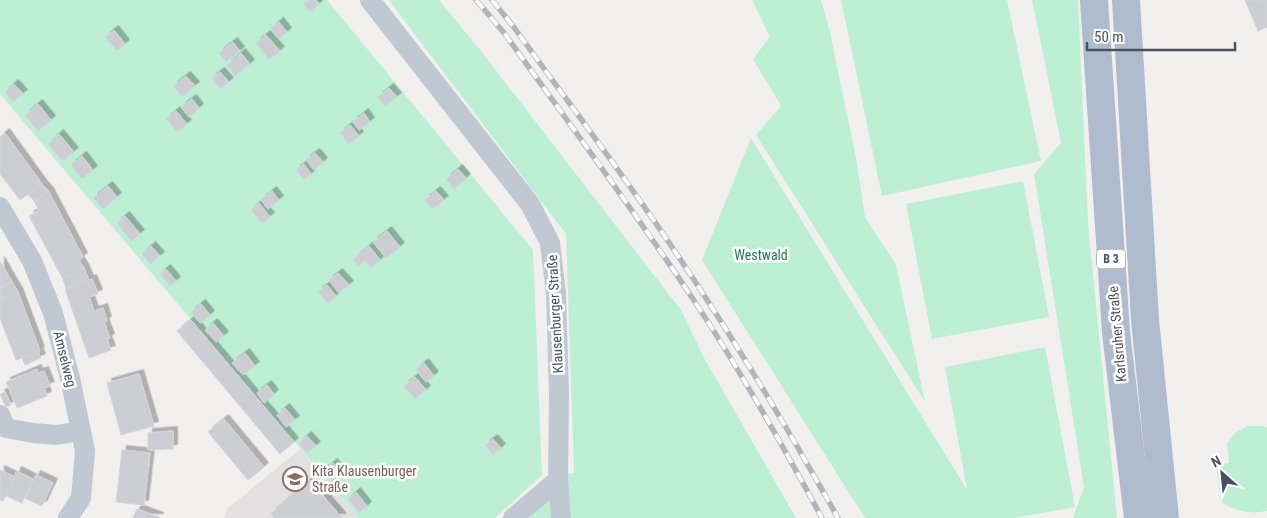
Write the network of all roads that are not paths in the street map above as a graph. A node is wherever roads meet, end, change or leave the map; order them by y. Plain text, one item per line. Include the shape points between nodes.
1 (370, 0) edge
2 (1094, 0) edge
3 (1126, 0) edge
4 (0, 207) edge
5 (0, 415) edge
6 (81, 430) junction
7 (558, 480) junction
8 (68, 518) edge
9 (514, 518) edge
10 (561, 518) edge
11 (1138, 518) edge
12 (1165, 518) edge

1 - 7 street, Klausenburger Straße via 530,204 550,243 556,293
2 - 11 main road, Karlsruher Straße / B 3 via 1116,332
3 - 12 main road, B 3 via 1145,320
4 - 6 street, Amselweg via 32,261 53,313
5 - 6 street via 6,428 33,434 56,435
6 - 8 street, Amselweg via 84,450 81,498
7 - 9 street
7 - 10 street, Klausenburger Straße

